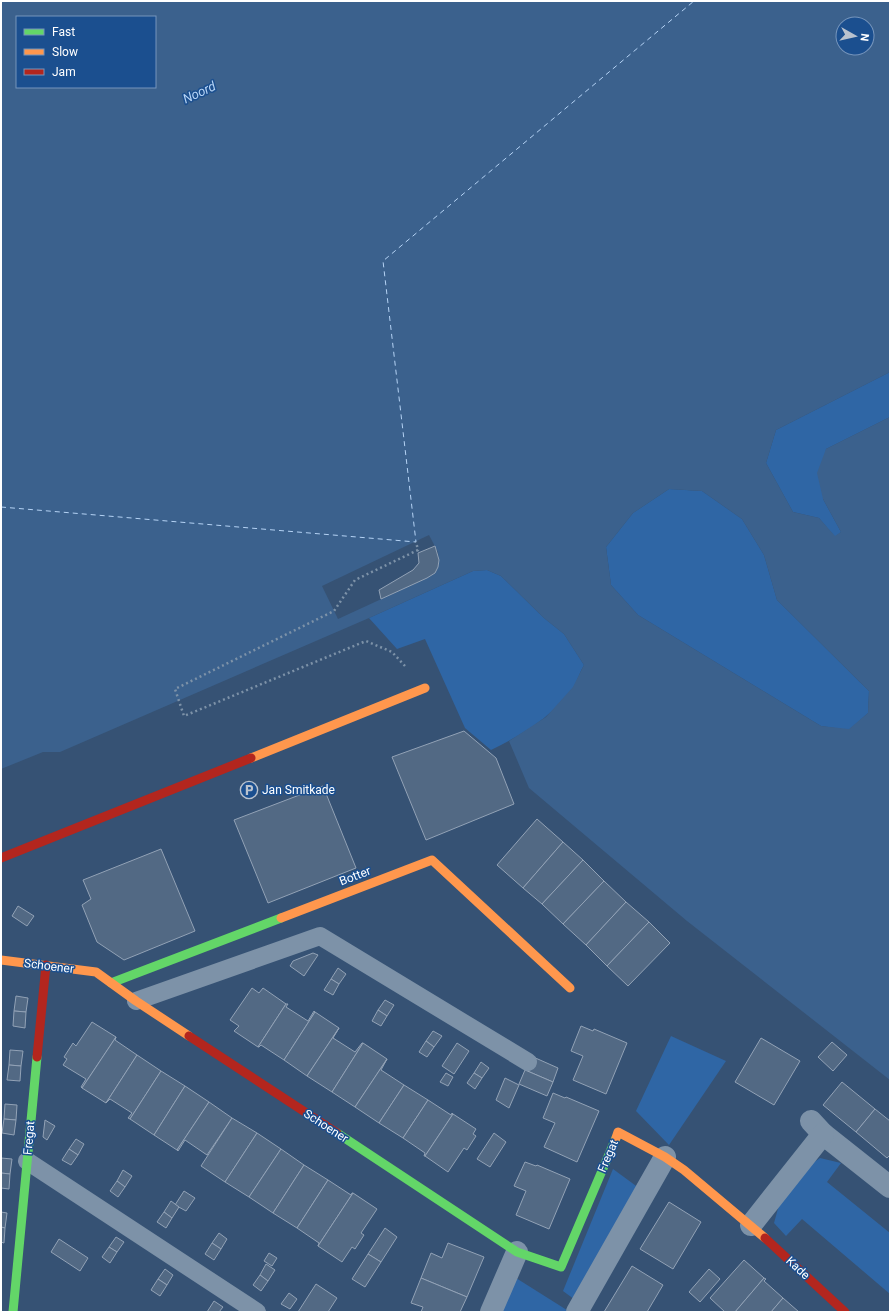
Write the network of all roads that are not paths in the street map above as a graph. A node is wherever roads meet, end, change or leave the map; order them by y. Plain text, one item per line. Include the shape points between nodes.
1 (425, 688) road end
2 (1, 858) edge
3 (1, 960) edge
4 (46, 965) junction
5 (111, 983) junction
6 (570, 988) dead end
7 (136, 1001) junction
8 (528, 1062) dead end
9 (665, 1157) junction
10 (28, 1161) junction
11 (890, 1187) edge
12 (750, 1224) junction
13 (517, 1252) junction
14 (13, 1312) edge
15 (257, 1312) edge
16 (491, 1312) edge
17 (577, 1312) edge
18 (845, 1312) edge

1 - 2 street
3 - 4 street, Schoener
4 - 5 street, Schoener via 96,972
4 - 10 street, Fregat
5 - 6 street, Botter via 432,860
5 - 7 street, Schoener
7 - 8 lane via 320,936
7 - 13 street, Schoener
9 - 12 street, Kade
9 - 13 street, Fregat via 618,1132 561,1267
9 - 17 street
10 - 14 street, Fregat
10 - 15 lane
11 - 12 street via 817,1127
12 - 18 street, Kade
13 - 16 street

